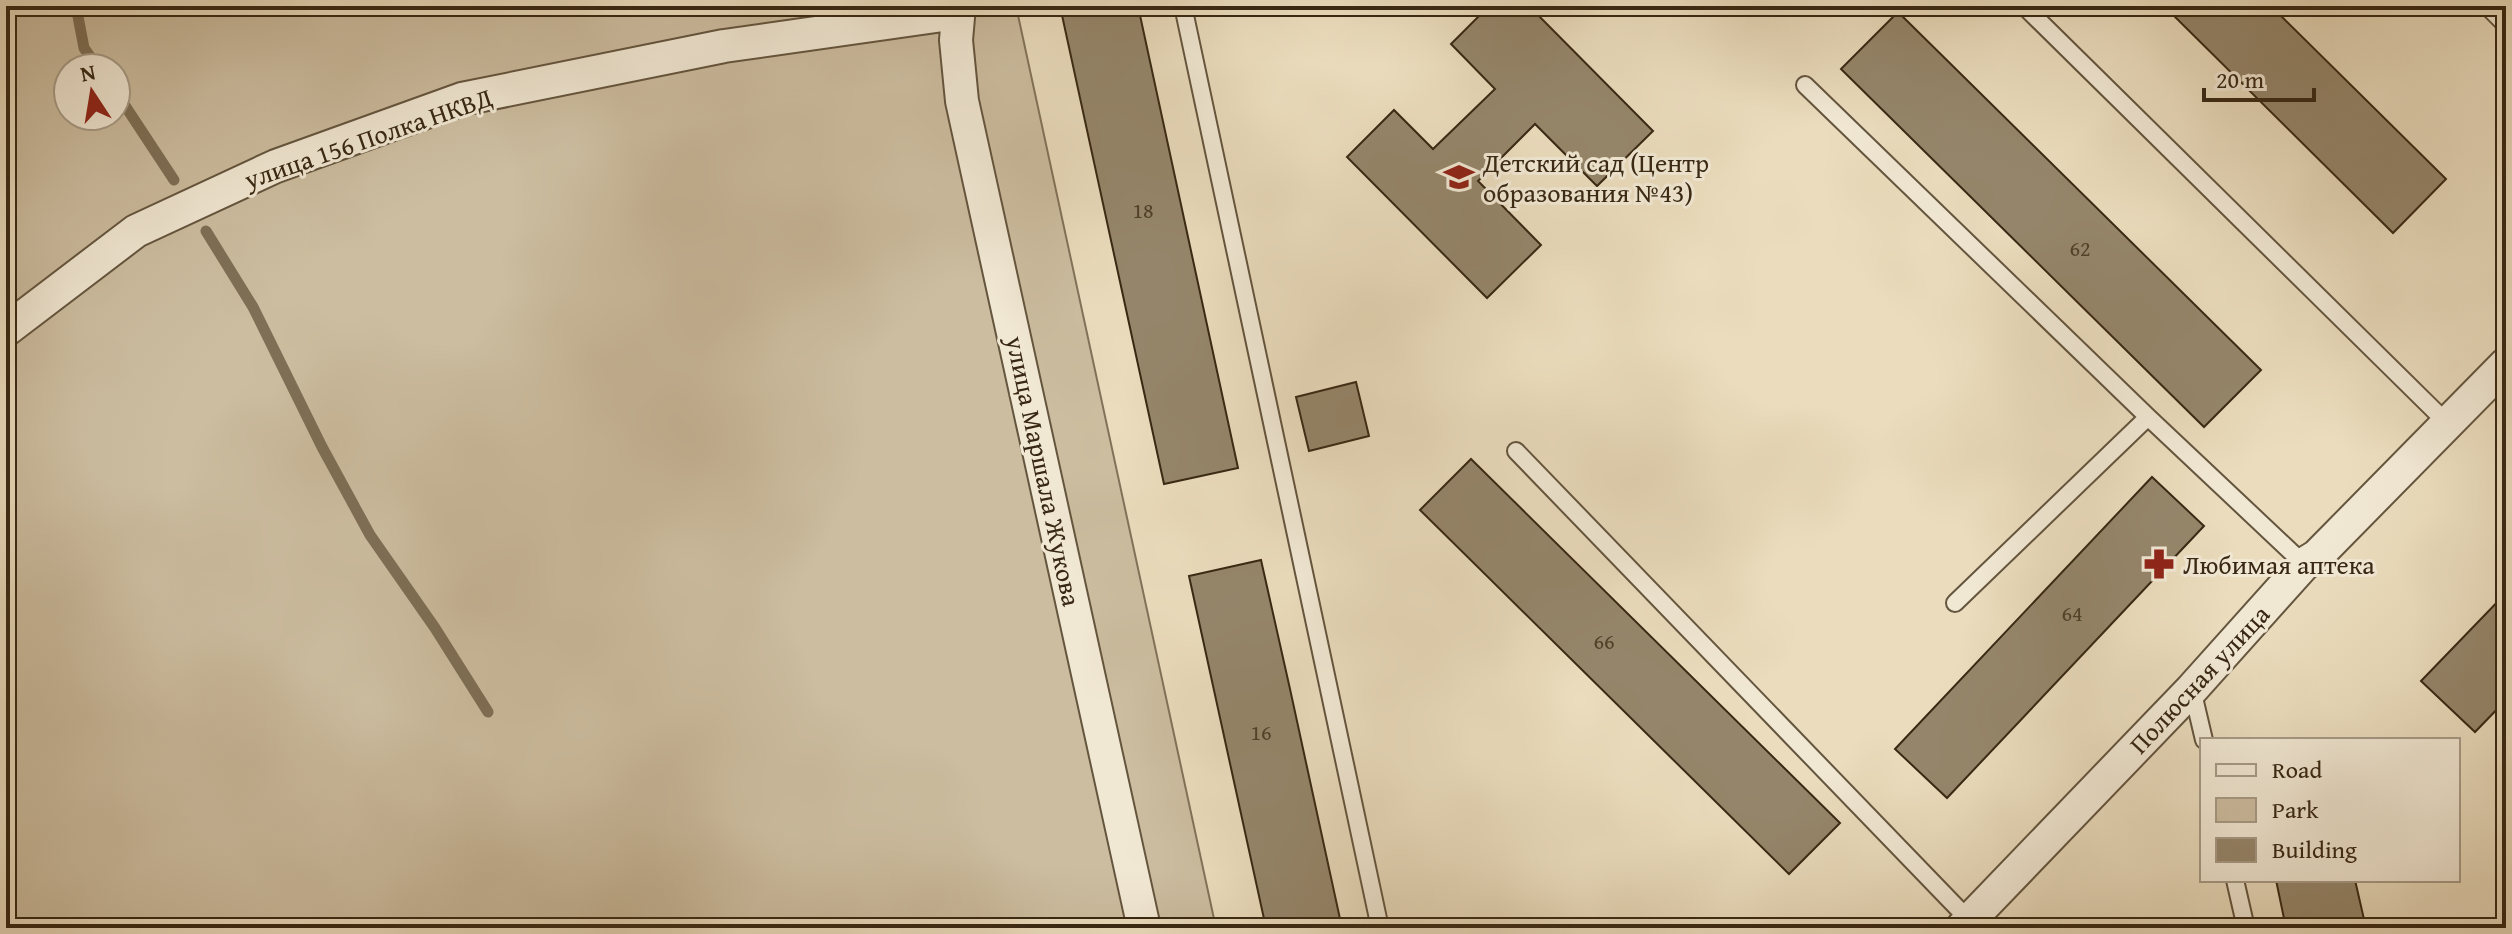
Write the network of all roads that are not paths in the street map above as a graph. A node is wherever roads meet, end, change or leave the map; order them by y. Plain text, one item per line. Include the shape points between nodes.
1 (1183, 6) edge
2 (2024, 6) edge
3 (2487, 6) edge
4 (956, 8) edge
5 (2506, 25) edge
6 (1805, 85) dead end
7 (6, 330) edge
8 (2506, 364) edge
9 (2148, 417) junction
10 (2448, 424) junction
11 (1516, 451) dead end
12 (2304, 564) junction
13 (1955, 603) dead end
14 (2192, 689) junction
15 (2204, 738) edge
16 (2235, 882) edge
17 (1966, 924) edge
18 (1144, 928) edge
19 (1380, 928) edge
20 (2246, 928) edge

1 - 19 lane
2 - 10 lane
3 - 5 lane
4 - 7 street, улица 156 Полка НКВД via 724,46 462,99 276,166 136,231
4 - 18 street, улица Маршала Жукова via 962,101
6 - 9 lane
8 - 10 street, Полюсная улица
9 - 12 lane
9 - 13 lane
10 - 12 street, Полюсная улица
11 - 17 lane
12 - 14 street, Полюсная улица
14 - 15 lane
14 - 17 street, Полюсная улица
16 - 20 lane

